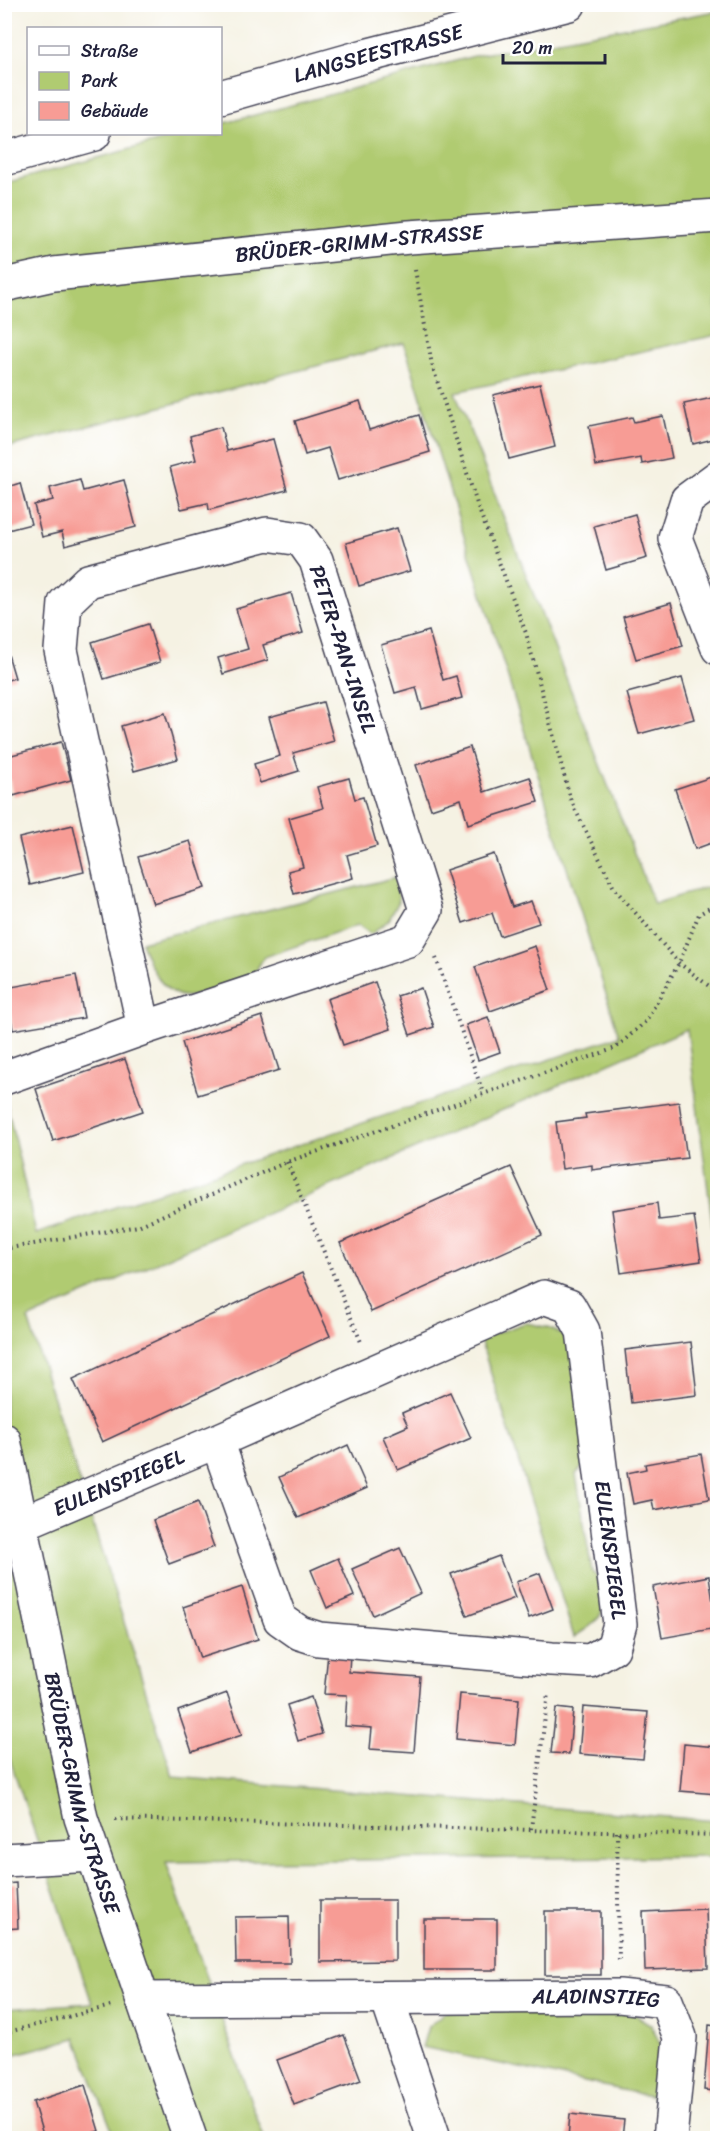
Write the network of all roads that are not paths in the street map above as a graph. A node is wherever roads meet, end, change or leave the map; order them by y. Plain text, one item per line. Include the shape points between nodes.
1 (569, 4) edge
2 (222, 97) edge
3 (90, 135) edge
4 (4, 159) edge
5 (717, 216) edge
6 (4, 285) edge
7 (717, 477) edge
8 (717, 648) edge
9 (144, 1028) junction
10 (4, 1078) edge
11 (4, 1440) edge
12 (217, 1441) junction
13 (21, 1524) junction
14 (93, 1855) junction
15 (4, 1860) edge
16 (387, 1998) junction
17 (142, 1999) junction
18 (190, 2139) edge
19 (434, 2139) edge
20 (670, 2139) edge

1 - 2 street, LANGSEESTRASSE
3 - 4 street
5 - 6 street, BRÜDER-GRIMM-STRASSE via 409,237 54,273
7 - 8 street via 687,500 675,538
9 - 9 street, PETER-PAN-INSEL via 408,940 426,910 316,560 301,539 267,534 88,581 65,603 62,650
9 - 10 street
11 - 13 street, BRÜDER-GRIMM-STRASSE
12 - 12 street, EULENSPIEGEL via 544,1297 569,1306 583,1331 620,1624 614,1647 590,1661 319,1639 300,1633 280,1619
12 - 13 street, EULENSPIEGEL
13 - 14 street, BRÜDER-GRIMM-STRASSE via 81,1818
14 - 15 street
14 - 17 street, BRÜDER-GRIMM-STRASSE
16 - 17 street, ALADINSTIEG
16 - 19 street
16 - 20 street, ALADINSTIEG via 620,1996 666,2001 680,2037
17 - 18 street, BRÜDER-GRIMM-STRASSE

